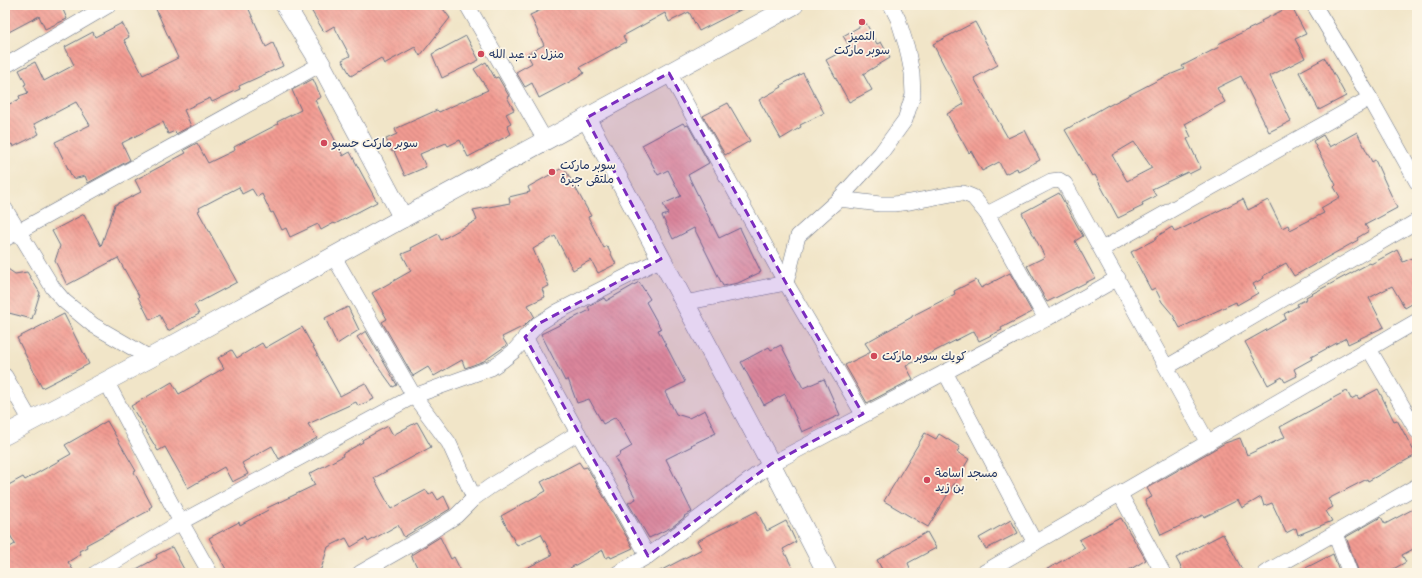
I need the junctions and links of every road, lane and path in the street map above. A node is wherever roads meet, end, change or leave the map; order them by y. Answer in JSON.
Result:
{"nodes":[{"id":1,"x":109,"y":5,"type":"edge"},
{"id":2,"x":285,"y":5,"type":"edge"},
{"id":3,"x":467,"y":5,"type":"edge"},
{"id":4,"x":794,"y":5,"type":"edge"},
{"id":5,"x":891,"y":5,"type":"edge"},
{"id":6,"x":1314,"y":5,"type":"edge"},
{"id":7,"x":321,"y":64,"type":"junction"},
{"id":8,"x":5,"y":66,"type":"edge"},
{"id":9,"x":669,"y":73,"type":"junction"},
{"id":10,"x":1370,"y":98,"type":"junction"},
{"id":11,"x":586,"y":118,"type":"junction"},
{"id":12,"x":545,"y":140,"type":"junction"},
{"id":13,"x":1417,"y":182,"type":"edge"},
{"id":14,"x":839,"y":199,"type":"junction"},
{"id":15,"x":5,"y":209,"type":"edge"},
{"id":16,"x":987,"y":214,"type":"junction"},
{"id":17,"x":403,"y":218,"type":"junction"},
{"id":18,"x":1417,"y":221,"type":"edge"},
{"id":19,"x":12,"y":235,"type":"edge"},
{"id":20,"x":1102,"y":249,"type":"junction"},
{"id":21,"x":334,"y":257,"type":"junction"},
{"id":22,"x":661,"y":259,"type":"junction"},
{"id":23,"x":1118,"y":278,"type":"junction"},
{"id":24,"x":786,"y":283,"type":"junction"},
{"id":25,"x":684,"y":303,"type":"junction"},
{"id":26,"x":1046,"y":319,"type":"junction"},
{"id":27,"x":1417,"y":321,"type":"edge"},
{"id":28,"x":525,"y":337,"type":"junction"},
{"id":29,"x":1369,"y":349,"type":"junction"},
{"id":30,"x":150,"y":358,"type":"junction"},
{"id":31,"x":1167,"y":367,"type":"junction"},
{"id":32,"x":945,"y":372,"type":"junction"},
{"id":33,"x":5,"y":376,"type":"edge"},
{"id":34,"x":106,"y":381,"type":"junction"},
{"id":35,"x":414,"y":396,"type":"junction"},
{"id":36,"x":863,"y":414,"type":"junction"},
{"id":37,"x":31,"y":421,"type":"junction"},
{"id":38,"x":1417,"y":431,"type":"edge"},
{"id":39,"x":578,"y":433,"type":"junction"},
{"id":40,"x":5,"y":436,"type":"edge"},
{"id":41,"x":1208,"y":443,"type":"junction"},
{"id":42,"x":771,"y":464,"type":"junction"},
{"id":43,"x":1417,"y":486,"type":"edge"},
{"id":44,"x":1120,"y":494,"type":"junction"},
{"id":45,"x":474,"y":498,"type":"junction"},
{"id":46,"x":181,"y":522,"type":"junction"},
{"id":47,"x":1334,"y":534,"type":"junction"},
{"id":48,"x":1035,"y":543,"type":"junction"},
{"id":49,"x":648,"y":556,"type":"junction"},
{"id":50,"x":96,"y":573,"type":"edge"},
{"id":51,"x":210,"y":573,"type":"edge"},
{"id":52,"x":360,"y":573,"type":"edge"},
{"id":53,"x":618,"y":573,"type":"edge"},
{"id":54,"x":827,"y":573,"type":"edge"},
{"id":55,"x":983,"y":573,"type":"edge"},
{"id":56,"x":1162,"y":573,"type":"edge"},
{"id":57,"x":1265,"y":573,"type":"edge"},
{"id":58,"x":1350,"y":573,"type":"edge"}],
"edges":[{"from":1,"to":8,"type":"street"},
{"from":2,"to":7,"type":"street"},
{"from":3,"to":12,"type":"street"},
{"from":4,"to":9,"type":"street"},
{"from":5,"to":14,"type":"street"},
{"from":6,"to":10,"type":"street"},
{"from":7,"to":17,"type":"street"},
{"from":7,"to":19,"type":"street"},
{"from":9,"to":11,"type":"street"},
{"from":9,"to":24,"type":"street"},
{"from":10,"to":13,"type":"street"},
{"from":10,"to":20,"type":"street"},
{"from":11,"to":12,"type":"street"},
{"from":11,"to":22,"type":"street"},
{"from":12,"to":17,"type":"street"},
{"from":14,"to":16,"type":"street"},
{"from":14,"to":24,"type":"street"},
{"from":15,"to":19,"type":"street"},
{"from":16,"to":20,"type":"street"},
{"from":16,"to":26,"type":"street"},
{"from":17,"to":21,"type":"street"},
{"from":18,"to":31,"type":"street"},
{"from":19,"to":30,"type":"street"},
{"from":20,"to":23,"type":"street"},
{"from":21,"to":30,"type":"street"},
{"from":21,"to":35,"type":"street"},
{"from":22,"to":25,"type":"street"},
{"from":22,"to":28,"type":"street"},
{"from":23,"to":26,"type":"street"},
{"from":23,"to":31,"type":"street"},
{"from":24,"to":25,"type":"street"},
{"from":24,"to":36,"type":"street"},
{"from":25,"to":42,"type":"street"},
{"from":26,"to":32,"type":"street"},
{"from":27,"to":29,"type":"street"},
{"from":28,"to":35,"type":"street"},
{"from":28,"to":39,"type":"street"},
{"from":29,"to":38,"type":"street"},
{"from":29,"to":41,"type":"street"},
{"from":30,"to":34,"type":"street"},
{"from":31,"to":41,"type":"street"},
{"from":32,"to":36,"type":"street"},
{"from":32,"to":48,"type":"street"},
{"from":33,"to":37,"type":"street"},
{"from":34,"to":37,"type":"street"},
{"from":34,"to":46,"type":"street"},
{"from":35,"to":45,"type":"street"},
{"from":35,"to":46,"type":"street"},
{"from":36,"to":42,"type":"street"},
{"from":37,"to":40,"type":"street"},
{"from":39,"to":45,"type":"street"},
{"from":39,"to":49,"type":"street"},
{"from":41,"to":44,"type":"street"},
{"from":42,"to":49,"type":"street"},
{"from":42,"to":54,"type":"street"},
{"from":43,"to":47,"type":"street"},
{"from":44,"to":48,"type":"street"},
{"from":44,"to":56,"type":"street"},
{"from":45,"to":52,"type":"street"},
{"from":46,"to":50,"type":"street"},
{"from":46,"to":51,"type":"street"},
{"from":47,"to":57,"type":"street"},
{"from":47,"to":58,"type":"street"},
{"from":48,"to":55,"type":"street"},
{"from":49,"to":53,"type":"street"}]}
